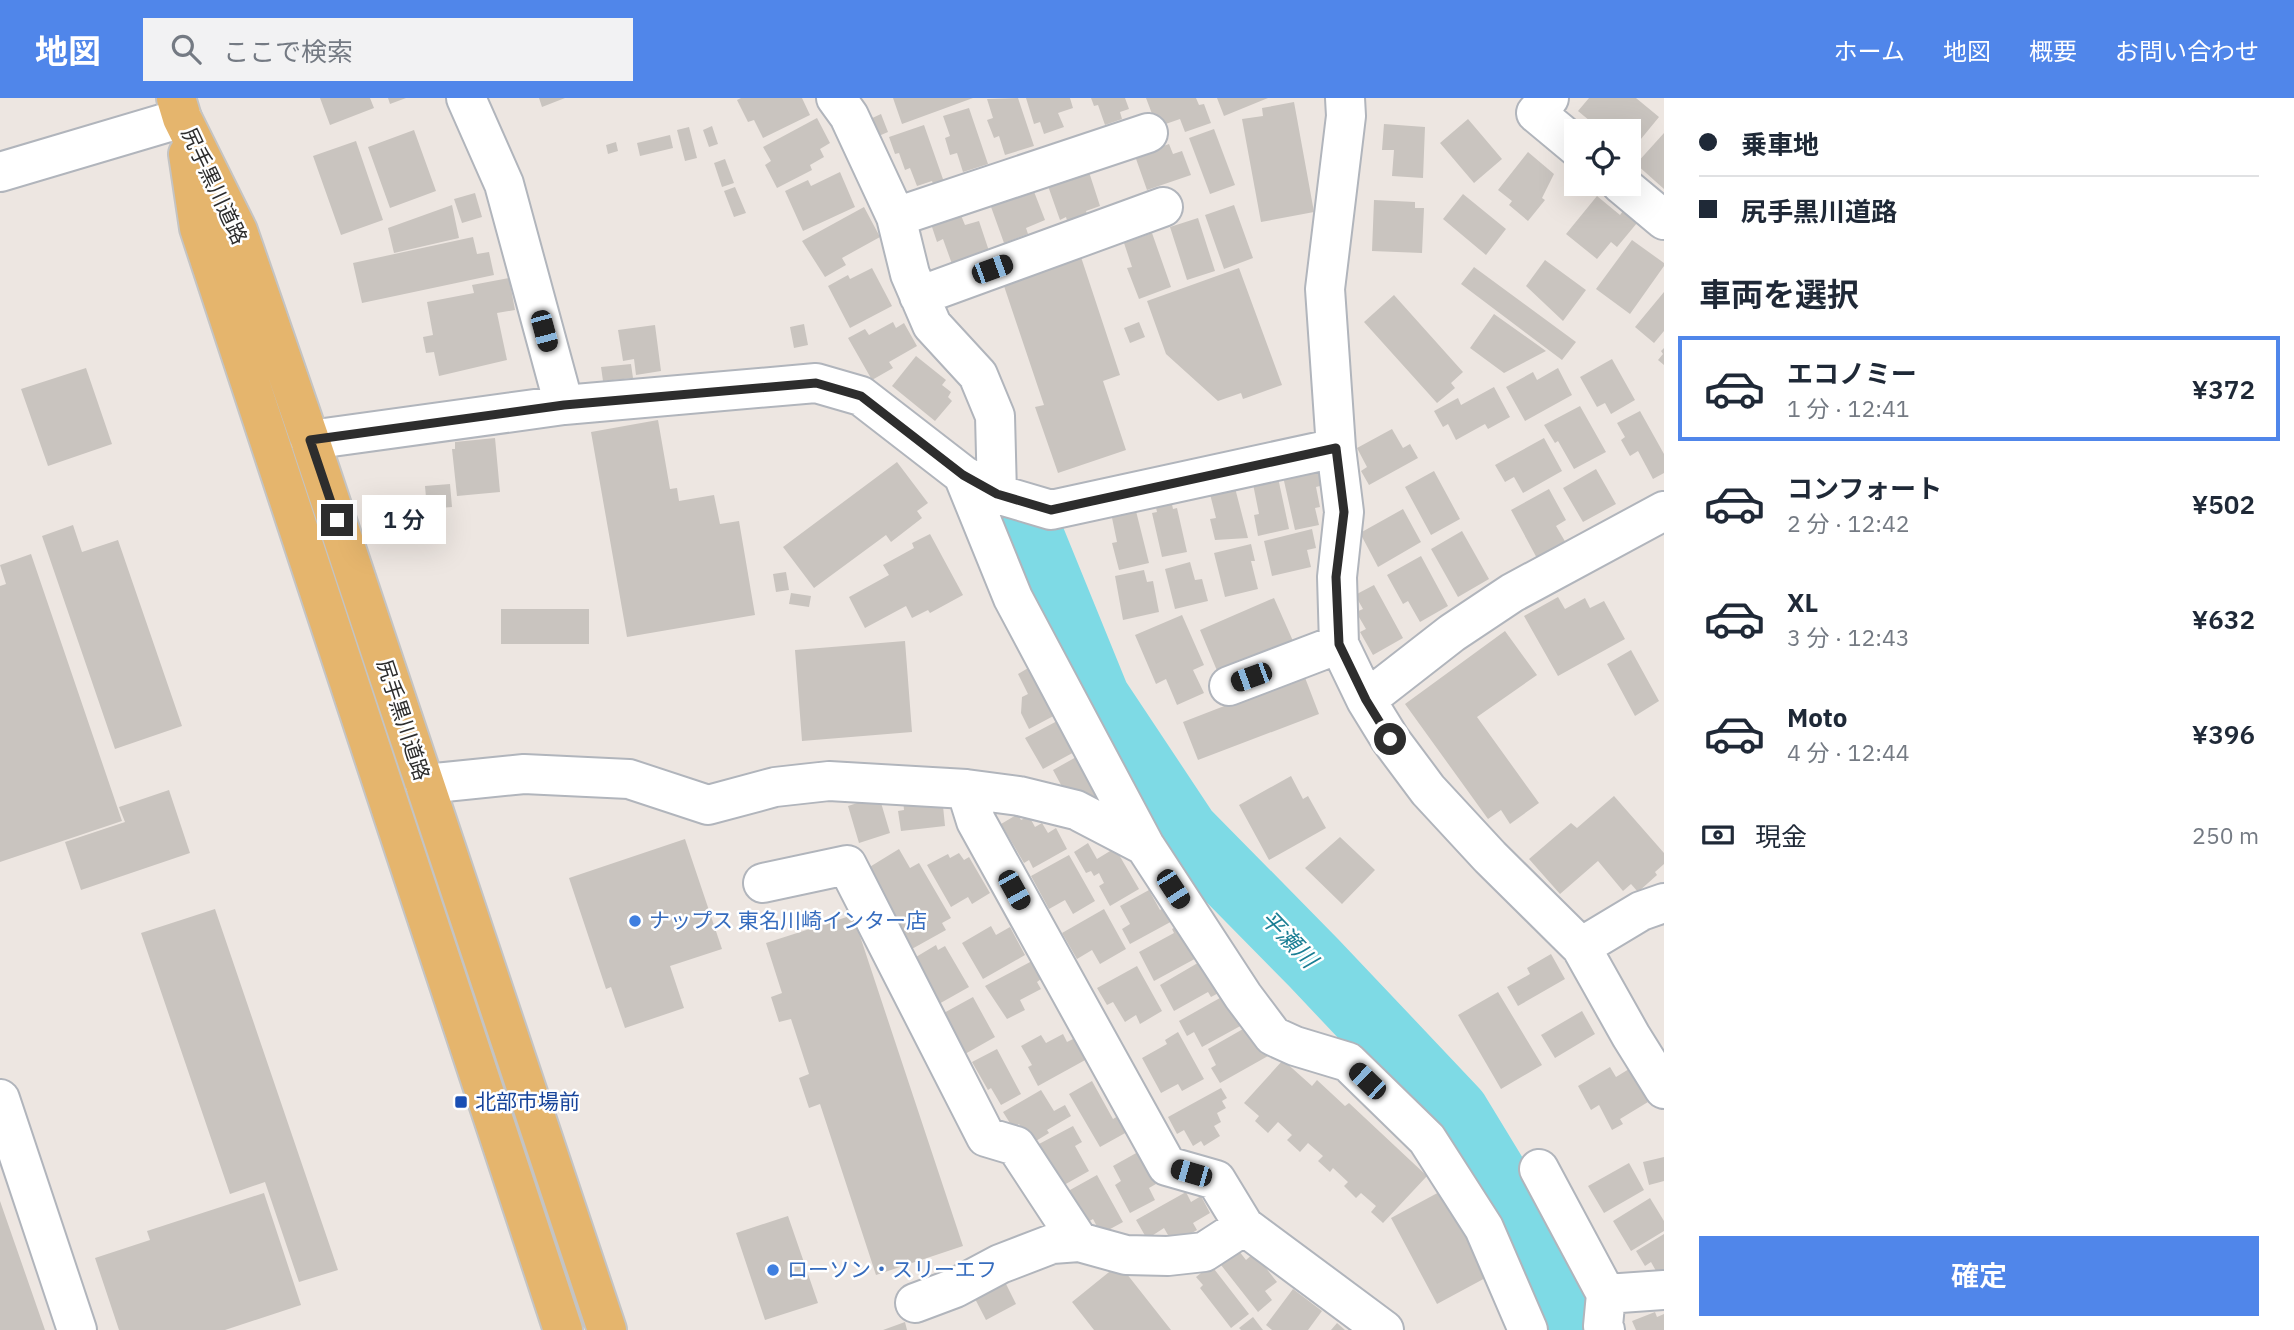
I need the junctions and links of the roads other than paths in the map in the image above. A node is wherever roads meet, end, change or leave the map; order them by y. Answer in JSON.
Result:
{"nodes":[{"id":1,"x":467,"y":98,"type":"edge"},
{"id":2,"x":836,"y":98,"type":"edge"},
{"id":3,"x":1345,"y":98,"type":"edge"},
{"id":4,"x":1549,"y":98,"type":"edge"},
{"id":5,"x":179,"y":108,"type":"edge"},
{"id":6,"x":1148,"y":133,"type":"dead end"},
{"id":7,"x":1564,"y":136,"type":"edge"},
{"id":8,"x":0,"y":172,"type":"edge"},
{"id":9,"x":1635,"y":196,"type":"edge"},
{"id":10,"x":1163,"y":207,"type":"dead end"},
{"id":11,"x":896,"y":217,"type":"junction"},
{"id":12,"x":1664,"y":220,"type":"edge"},
{"id":13,"x":919,"y":296,"type":"junction"},
{"id":14,"x":564,"y":405,"type":"junction"},
{"id":15,"x":310,"y":440,"type":"junction"},
{"id":16,"x":1336,"y":448,"type":"junction"},
{"id":17,"x":963,"y":475,"type":"junction"},
{"id":18,"x":997,"y":494,"type":"junction"},
{"id":19,"x":1664,"y":511,"type":"edge"},
{"id":20,"x":1339,"y":644,"type":"junction"},
{"id":21,"x":1228,"y":685,"type":"dead end"},
{"id":22,"x":1366,"y":700,"type":"junction"},
{"id":23,"x":425,"y":784,"type":"junction"},
{"id":24,"x":966,"y":789,"type":"junction"},
{"id":25,"x":1145,"y":846,"type":"junction"},
{"id":26,"x":763,"y":883,"type":"dead end"},
{"id":27,"x":1664,"y":903,"type":"edge"},
{"id":28,"x":1581,"y":947,"type":"junction"},
{"id":29,"x":1664,"y":1089,"type":"edge"},
{"id":30,"x":0,"y":1099,"type":"edge"},
{"id":31,"x":1539,"y":1169,"type":"dead end"},
{"id":32,"x":1244,"y":1226,"type":"junction"},
{"id":33,"x":1079,"y":1242,"type":"junction"},
{"id":34,"x":1664,"y":1290,"type":"edge"},
{"id":35,"x":915,"y":1303,"type":"dead end"},
{"id":36,"x":1602,"y":1320,"type":"edge"},
{"id":37,"x":77,"y":1330,"type":"edge"},
{"id":38,"x":563,"y":1330,"type":"edge"},
{"id":39,"x":607,"y":1330,"type":"edge"},
{"id":40,"x":1384,"y":1330,"type":"edge"},
{"id":41,"x":1528,"y":1330,"type":"edge"}],
"edges":[{"from":1,"to":14,"type":"street"},
{"from":2,"to":11,"type":"street"},
{"from":3,"to":16,"type":"street"},
{"from":4,"to":7,"type":"street"},
{"from":5,"to":8,"type":"street"},
{"from":5,"to":15,"type":"main road","name":"尻手黒川道路"},
{"from":5,"to":38,"type":"main road","name":"尻手黒川道路"},
{"from":6,"to":11,"type":"street"},
{"from":9,"to":12,"type":"street"},
{"from":10,"to":13,"type":"street"},
{"from":11,"to":13,"type":"street"},
{"from":13,"to":18,"type":"street"},
{"from":14,"to":15,"type":"street"},
{"from":14,"to":17,"type":"street"},
{"from":15,"to":23,"type":"main road","name":"尻手黒川道路"},
{"from":16,"to":18,"type":"street"},
{"from":16,"to":20,"type":"street"},
{"from":17,"to":18,"type":"street"},
{"from":17,"to":25,"type":"street"},
{"from":19,"to":22,"type":"street"},
{"from":20,"to":21,"type":"street"},
{"from":20,"to":22,"type":"street"},
{"from":22,"to":28,"type":"street"},
{"from":23,"to":24,"type":"street"},
{"from":23,"to":39,"type":"main road","name":"尻手黒川道路"},
{"from":24,"to":25,"type":"street"},
{"from":24,"to":32,"type":"street"},
{"from":25,"to":41,"type":"street"},
{"from":26,"to":33,"type":"street"},
{"from":27,"to":28,"type":"street"},
{"from":28,"to":29,"type":"street"},
{"from":30,"to":37,"type":"street"},
{"from":31,"to":36,"type":"street"},
{"from":32,"to":33,"type":"street"},
{"from":32,"to":40,"type":"street"},
{"from":33,"to":35,"type":"street"},
{"from":34,"to":36,"type":"street"}]}
